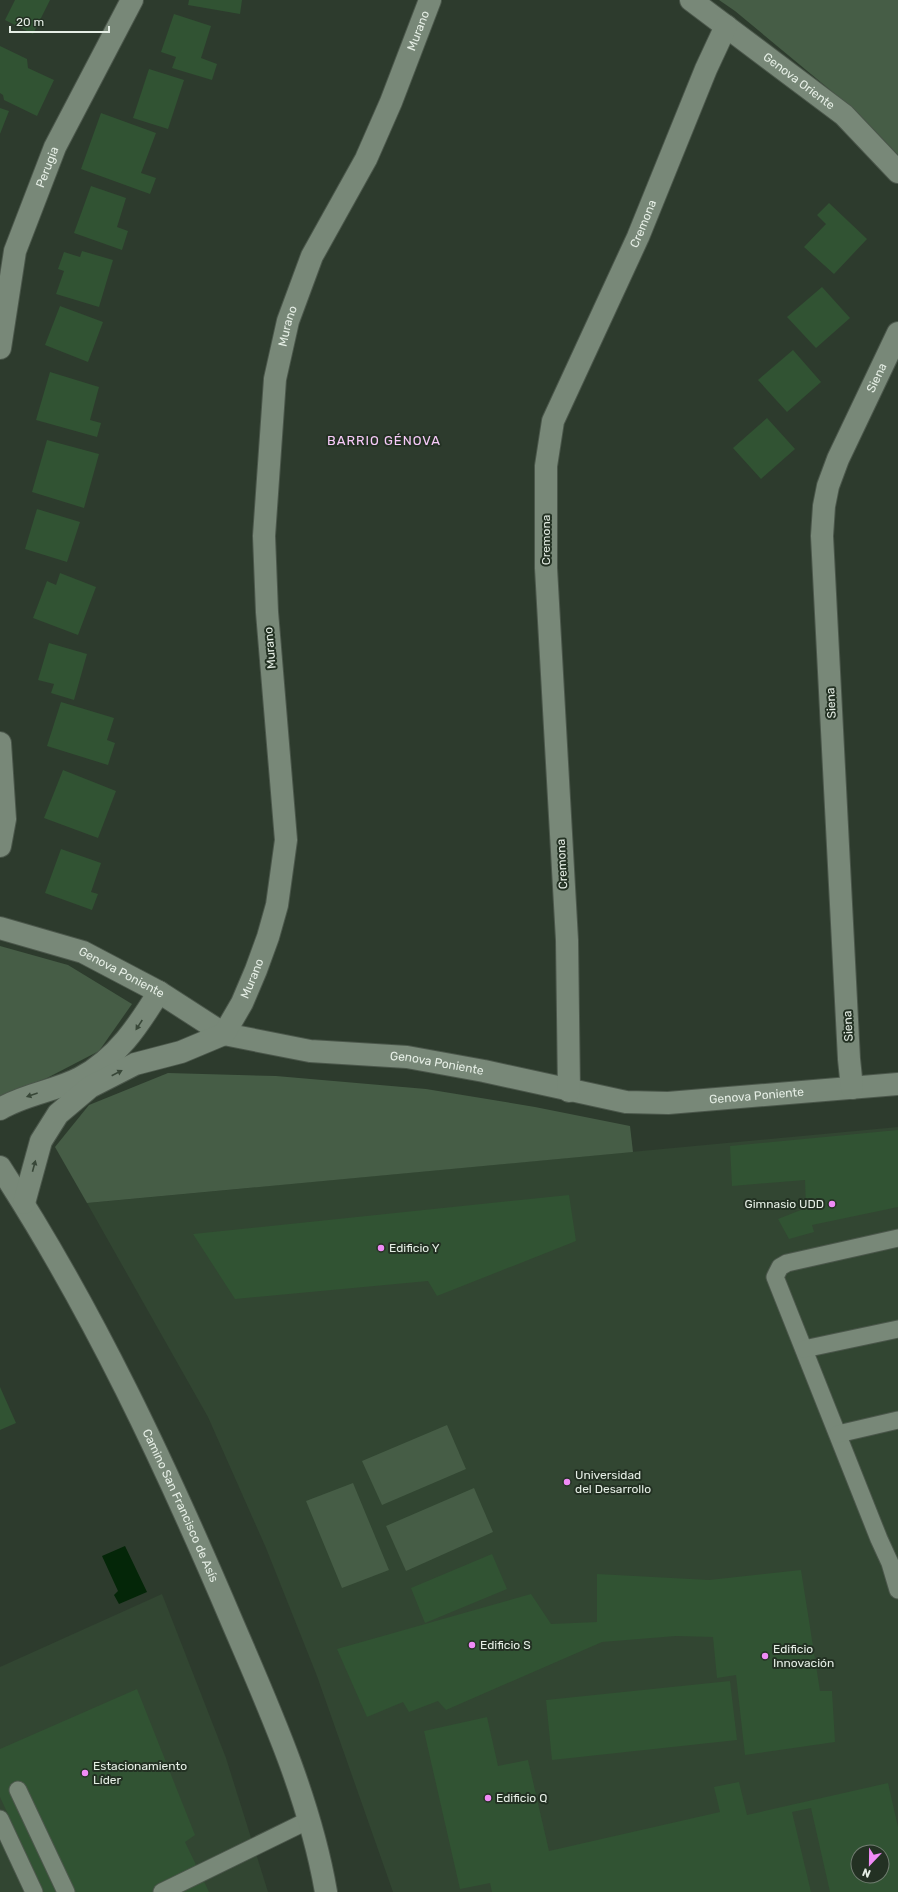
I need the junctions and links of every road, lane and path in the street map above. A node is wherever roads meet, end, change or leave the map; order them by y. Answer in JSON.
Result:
{"nodes":[{"id":1,"x":132,"y":0,"type":"edge"},
{"id":2,"x":430,"y":0,"type":"edge"},
{"id":3,"x":691,"y":0,"type":"edge"},
{"id":4,"x":726,"y":26,"type":"junction"},
{"id":5,"x":898,"y":172,"type":"edge"},
{"id":6,"x":898,"y":332,"type":"edge"},
{"id":7,"x":0,"y":348,"type":"edge"},
{"id":8,"x":0,"y":743,"type":"edge"},
{"id":9,"x":0,"y":846,"type":"edge"},
{"id":10,"x":0,"y":928,"type":"edge"},
{"id":11,"x":159,"y":992,"type":"junction"},
{"id":12,"x":224,"y":1034,"type":"junction"},
{"id":13,"x":898,"y":1084,"type":"edge"},
{"id":14,"x":852,"y":1088,"type":"junction"},
{"id":15,"x":569,"y":1091,"type":"junction"},
{"id":16,"x":0,"y":1109,"type":"edge"},
{"id":17,"x":0,"y":1167,"type":"edge"},
{"id":18,"x":24,"y":1203,"type":"junction"},
{"id":19,"x":898,"y":1238,"type":"edge"},
{"id":20,"x":898,"y":1329,"type":"edge"},
{"id":21,"x":804,"y":1349,"type":"junction"},
{"id":22,"x":898,"y":1420,"type":"edge"},
{"id":23,"x":838,"y":1434,"type":"junction"},
{"id":24,"x":898,"y":1590,"type":"edge"},
{"id":25,"x":18,"y":1790,"type":"dead end"},
{"id":26,"x":0,"y":1819,"type":"edge"},
{"id":27,"x":309,"y":1820,"type":"junction"},
{"id":28,"x":321,"y":1863,"type":"junction"},
{"id":29,"x":34,"y":1892,"type":"edge"},
{"id":30,"x":66,"y":1892,"type":"edge"},
{"id":31,"x":162,"y":1892,"type":"edge"},
{"id":32,"x":326,"y":1892,"type":"edge"},
{"id":33,"x":336,"y":1892,"type":"edge"}],
"edges":[{"from":1,"to":7,"type":"street","name":"Perugia"},
{"from":2,"to":12,"type":"street","name":"Murano"},
{"from":3,"to":4,"type":"street","name":"Genova Oriente"},
{"from":4,"to":5,"type":"street","name":"Genova Oriente"},
{"from":4,"to":15,"type":"street","name":"Cremona"},
{"from":6,"to":14,"type":"street","name":"Siena"},
{"from":8,"to":9,"type":"street"},
{"from":10,"to":11,"type":"street","name":"Genova Poniente"},
{"from":11,"to":12,"type":"street","name":"Genova Poniente"},
{"from":11,"to":16,"type":"street","one_way":true},
{"from":12,"to":15,"type":"street","name":"Genova Poniente"},
{"from":18,"to":12,"type":"street","one_way":true},
{"from":13,"to":14,"type":"street","name":"Genova Poniente"},
{"from":14,"to":15,"type":"street","name":"Genova Poniente"},
{"from":17,"to":18,"type":"street","name":"Camino San Francisco de Asís"},
{"from":18,"to":27,"type":"street","name":"Camino San Francisco de Asís"},
{"from":19,"to":21,"type":"lane"},
{"from":20,"to":21,"type":"lane"},
{"from":21,"to":23,"type":"lane"},
{"from":22,"to":23,"type":"lane"},
{"from":23,"to":24,"type":"lane"},
{"from":25,"to":30,"type":"lane"},
{"from":26,"to":29,"type":"lane"},
{"from":27,"to":28,"type":"street","name":"Camino San Francisco de Asís"},
{"from":27,"to":31,"type":"lane"},
{"from":28,"to":32,"type":"street","name":"Camino San Francisco de Asís"},
{"from":28,"to":33,"type":"street","name":"Camino San Francisco de Asís"}]}
